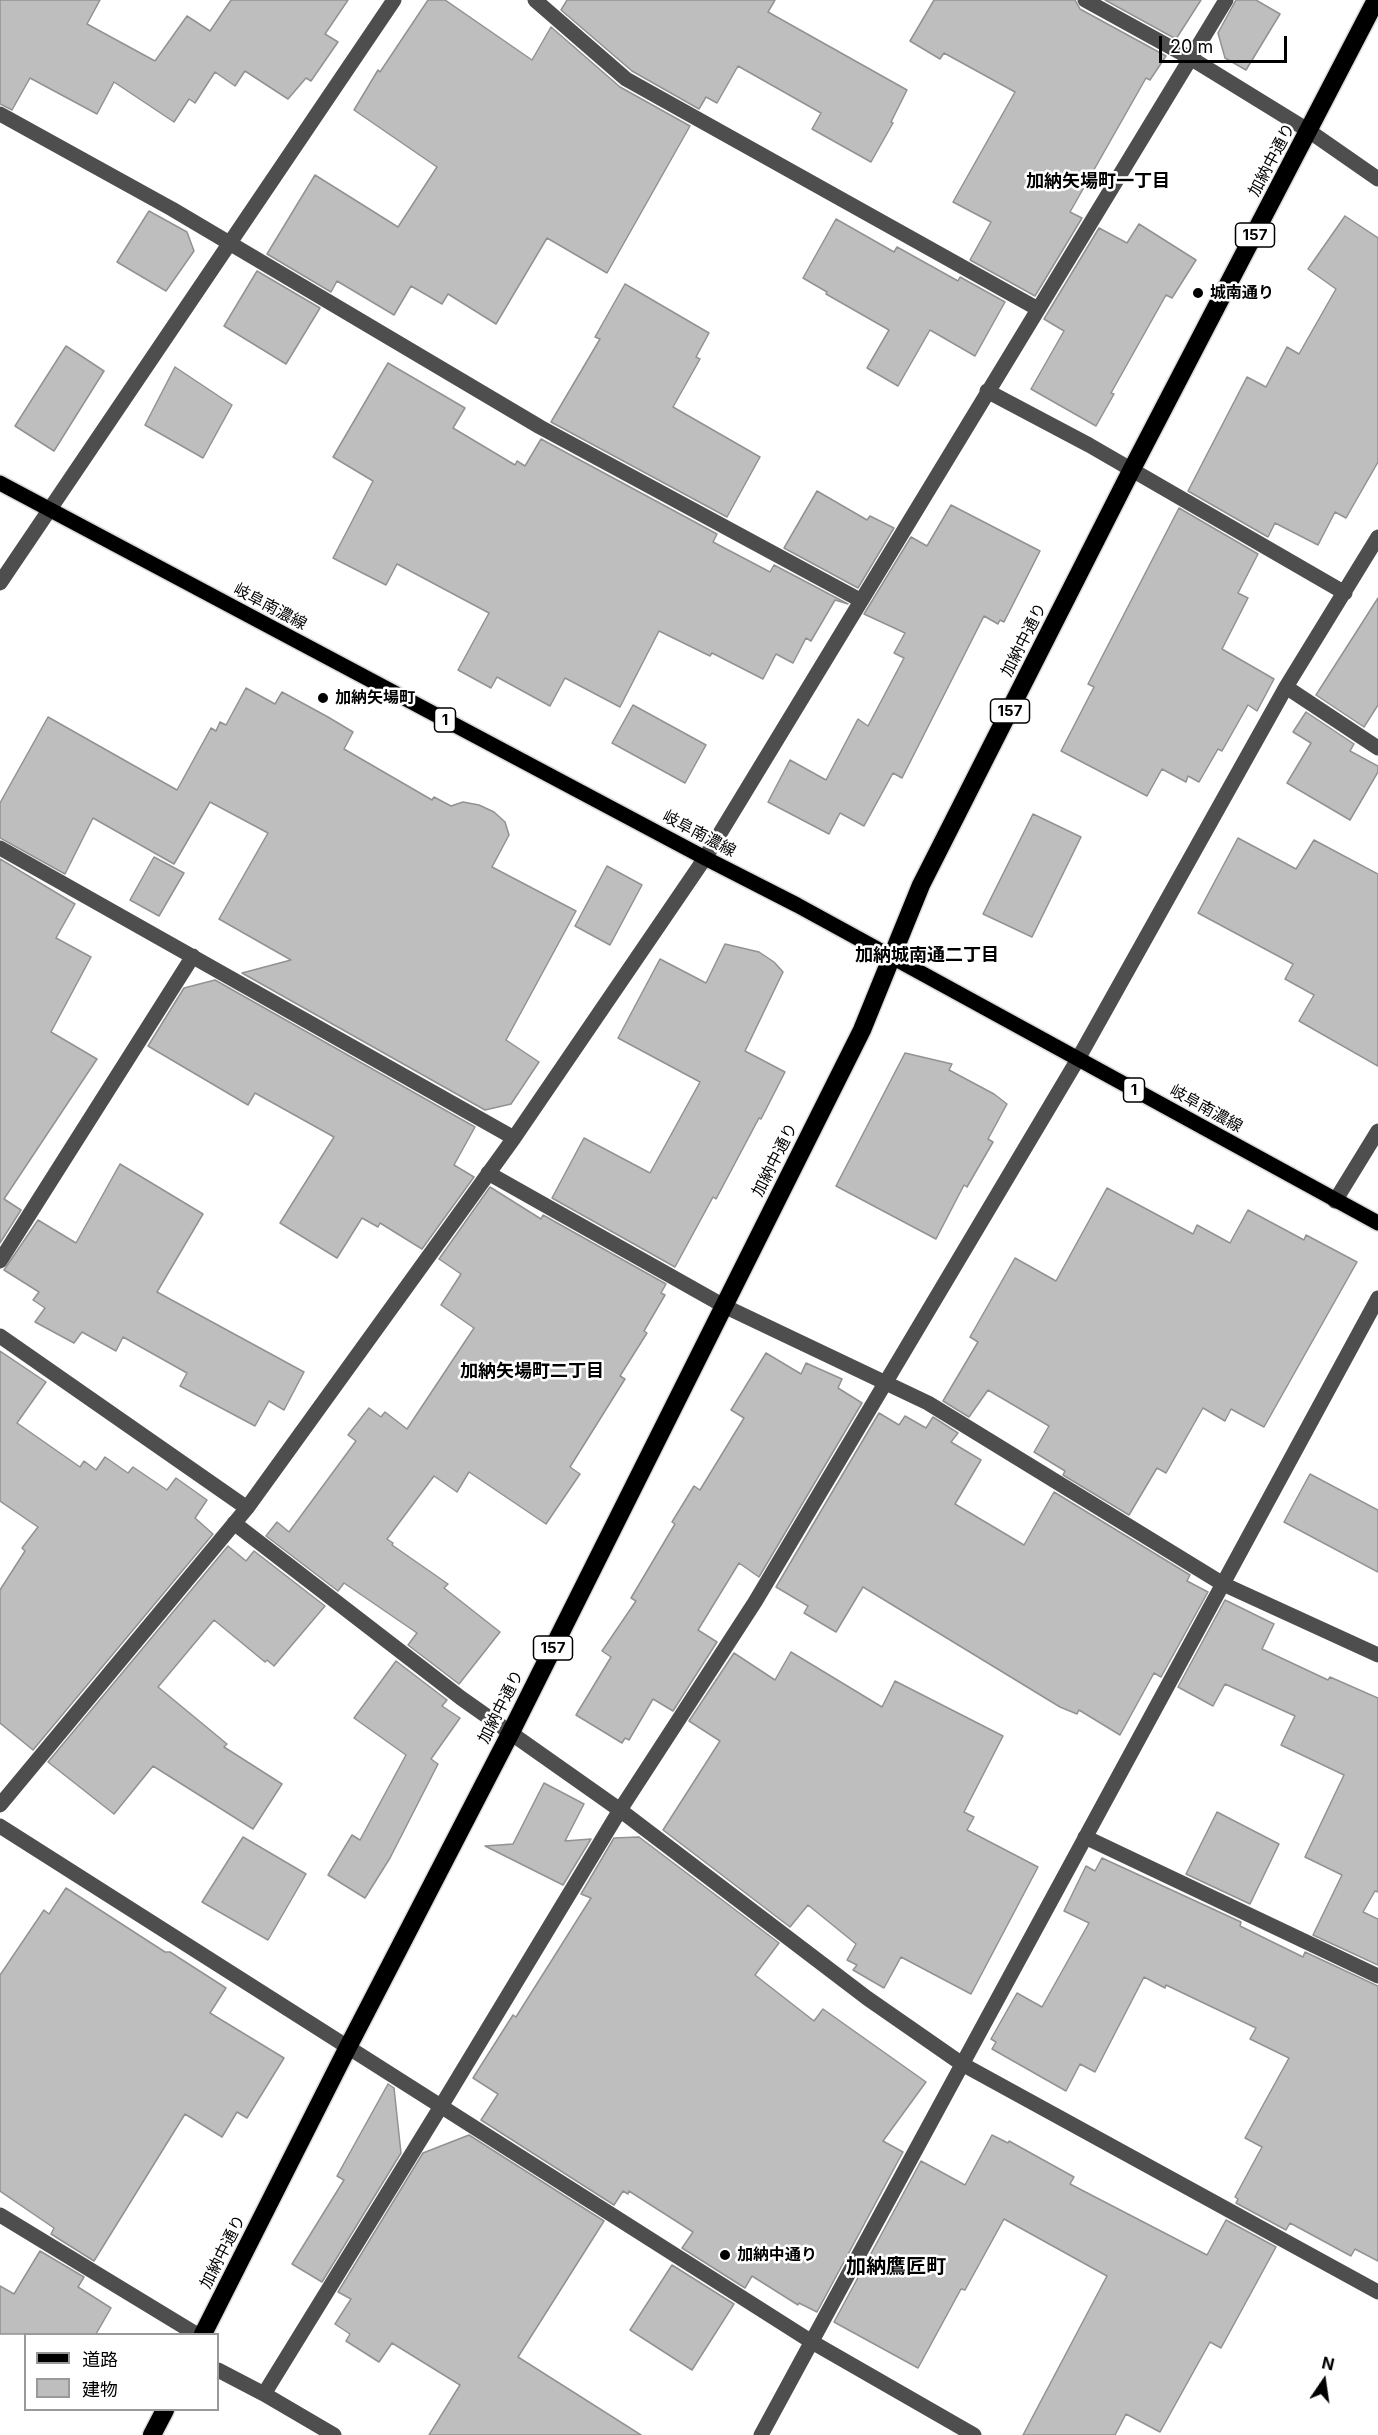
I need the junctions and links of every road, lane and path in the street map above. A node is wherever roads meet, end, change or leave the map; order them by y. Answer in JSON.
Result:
{"nodes":[{"id":1,"x":394,"y":0,"type":"edge"},
{"id":2,"x":535,"y":0,"type":"edge"},
{"id":3,"x":1085,"y":0,"type":"edge"},
{"id":4,"x":1226,"y":0,"type":"edge"},
{"id":5,"x":1376,"y":0,"type":"edge"},
{"id":6,"x":1192,"y":60,"type":"junction"},
{"id":7,"x":0,"y":114,"type":"edge"},
{"id":8,"x":1309,"y":131,"type":"junction"},
{"id":9,"x":1378,"y":179,"type":"edge"},
{"id":10,"x":230,"y":244,"type":"junction"},
{"id":11,"x":1038,"y":309,"type":"junction"},
{"id":12,"x":987,"y":391,"type":"junction"},
{"id":13,"x":1132,"y":469,"type":"junction"},
{"id":14,"x":0,"y":483,"type":"edge"},
{"id":15,"x":49,"y":510,"type":"junction"},
{"id":16,"x":1378,"y":537,"type":"edge"},
{"id":17,"x":0,"y":583,"type":"edge"},
{"id":18,"x":1345,"y":593,"type":"junction"},
{"id":19,"x":860,"y":600,"type":"junction"},
{"id":20,"x":1286,"y":687,"type":"junction"},
{"id":21,"x":1378,"y":748,"type":"edge"},
{"id":22,"x":0,"y":848,"type":"edge"},
{"id":23,"x":705,"y":858,"type":"junction"},
{"id":24,"x":891,"y":955,"type":"junction"},
{"id":25,"x":193,"y":956,"type":"junction"},
{"id":26,"x":1078,"y":1059,"type":"junction"},
{"id":27,"x":1378,"y":1131,"type":"edge"},
{"id":28,"x":514,"y":1138,"type":"junction"},
{"id":29,"x":488,"y":1173,"type":"junction"},
{"id":30,"x":1335,"y":1201,"type":"junction"},
{"id":31,"x":1378,"y":1223,"type":"edge"},
{"id":32,"x":0,"y":1261,"type":"edge"},
{"id":33,"x":1378,"y":1298,"type":"edge"},
{"id":34,"x":724,"y":1306,"type":"junction"},
{"id":35,"x":0,"y":1336,"type":"edge"},
{"id":36,"x":884,"y":1382,"type":"junction"},
{"id":37,"x":247,"y":1508,"type":"junction"},
{"id":38,"x":234,"y":1523,"type":"junction"},
{"id":39,"x":1223,"y":1584,"type":"junction"},
{"id":40,"x":1378,"y":1655,"type":"edge"},
{"id":41,"x":511,"y":1732,"type":"junction"},
{"id":42,"x":0,"y":1805,"type":"edge"},
{"id":43,"x":620,"y":1810,"type":"junction"},
{"id":44,"x":0,"y":1826,"type":"edge"},
{"id":45,"x":1085,"y":1837,"type":"junction"},
{"id":46,"x":1378,"y":1976,"type":"edge"},
{"id":47,"x":348,"y":2047,"type":"junction"},
{"id":48,"x":962,"y":2064,"type":"junction"},
{"id":49,"x":440,"y":2108,"type":"junction"},
{"id":50,"x":0,"y":2215,"type":"edge"},
{"id":51,"x":1378,"y":2292,"type":"edge"},
{"id":52,"x":194,"y":2333,"type":"edge"},
{"id":53,"x":204,"y":2333,"type":"edge"},
{"id":54,"x":812,"y":2342,"type":"junction"},
{"id":55,"x":219,"y":2371,"type":"edge"},
{"id":56,"x":264,"y":2394,"type":"junction"},
{"id":57,"x":164,"y":2411,"type":"edge"},
{"id":58,"x":152,"y":2435,"type":"edge"},
{"id":59,"x":334,"y":2435,"type":"edge"},
{"id":60,"x":761,"y":2435,"type":"edge"},
{"id":61,"x":974,"y":2435,"type":"edge"}],
"edges":[{"from":1,"to":10,"type":"street"},
{"from":2,"to":11,"type":"street"},
{"from":3,"to":6,"type":"street"},
{"from":4,"to":6,"type":"street"},
{"from":5,"to":8,"type":"highway","name":"加納中通り","number":"157"},
{"from":6,"to":8,"type":"street"},
{"from":6,"to":11,"type":"street"},
{"from":7,"to":10,"type":"street"},
{"from":8,"to":9,"type":"street"},
{"from":8,"to":13,"type":"highway","name":"加納中通り","number":"157"},
{"from":10,"to":15,"type":"street"},
{"from":10,"to":19,"type":"street"},
{"from":11,"to":12,"type":"street"},
{"from":12,"to":13,"type":"street"},
{"from":12,"to":19,"type":"street"},
{"from":13,"to":18,"type":"street"},
{"from":13,"to":24,"type":"highway","name":"加納中通り","number":"157"},
{"from":14,"to":15,"type":"main road","name":"岐阜南濃線","number":"1"},
{"from":15,"to":17,"type":"street"},
{"from":15,"to":23,"type":"main road","name":"岐阜南濃線","number":"1"},
{"from":16,"to":18,"type":"street"},
{"from":18,"to":20,"type":"street"},
{"from":19,"to":23,"type":"street"},
{"from":20,"to":21,"type":"street"},
{"from":20,"to":26,"type":"street"},
{"from":22,"to":25,"type":"street"},
{"from":23,"to":24,"type":"main road","name":"岐阜南濃線","number":"1"},
{"from":23,"to":28,"type":"street"},
{"from":24,"to":26,"type":"main road","name":"岐阜南濃線","number":"1"},
{"from":24,"to":34,"type":"highway","name":"加納中通り","number":"157"},
{"from":25,"to":28,"type":"street"},
{"from":25,"to":32,"type":"street"},
{"from":26,"to":30,"type":"main road","name":"岐阜南濃線","number":"1"},
{"from":26,"to":36,"type":"street"},
{"from":27,"to":30,"type":"street"},
{"from":28,"to":29,"type":"street"},
{"from":29,"to":34,"type":"street"},
{"from":29,"to":37,"type":"street"},
{"from":30,"to":31,"type":"main road","name":"岐阜南濃線","number":"1"},
{"from":33,"to":39,"type":"street"},
{"from":34,"to":36,"type":"street"},
{"from":34,"to":41,"type":"highway","name":"加納中通り","number":"157"},
{"from":35,"to":37,"type":"street"},
{"from":36,"to":39,"type":"street"},
{"from":36,"to":43,"type":"street"},
{"from":37,"to":38,"type":"street"},
{"from":38,"to":41,"type":"street"},
{"from":38,"to":42,"type":"street"},
{"from":39,"to":40,"type":"street"},
{"from":39,"to":45,"type":"street"},
{"from":41,"to":43,"type":"street"},
{"from":41,"to":47,"type":"highway","name":"加納中通り","number":"157"},
{"from":43,"to":48,"type":"street"},
{"from":43,"to":49,"type":"street"},
{"from":44,"to":47,"type":"street"},
{"from":45,"to":46,"type":"street"},
{"from":45,"to":48,"type":"street"},
{"from":47,"to":49,"type":"street"},
{"from":47,"to":53,"type":"highway","name":"加納中通り","number":"157"},
{"from":48,"to":51,"type":"street"},
{"from":48,"to":54,"type":"street"},
{"from":49,"to":54,"type":"street"},
{"from":49,"to":56,"type":"street"},
{"from":50,"to":52,"type":"street"},
{"from":54,"to":60,"type":"street"},
{"from":54,"to":61,"type":"street"},
{"from":55,"to":56,"type":"street"},
{"from":56,"to":59,"type":"street"},
{"from":57,"to":58,"type":"highway"}]}
